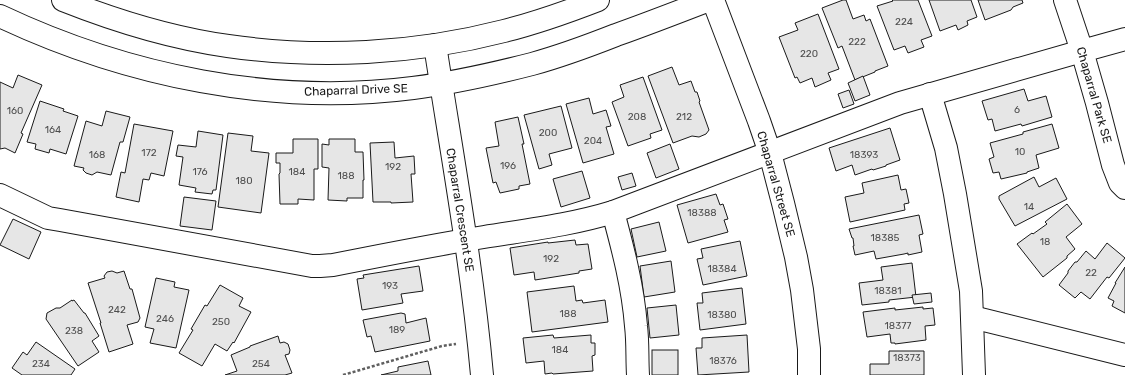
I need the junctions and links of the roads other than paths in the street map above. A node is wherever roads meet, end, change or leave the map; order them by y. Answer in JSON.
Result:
{"nodes":[{"id":1,"x":63,"y":0,"type":"edge"},
{"id":2,"x":598,"y":0,"type":"edge"},
{"id":3,"x":709,"y":0,"type":"edge"},
{"id":4,"x":713,"y":0,"type":"edge"},
{"id":5,"x":1065,"y":0,"type":"edge"},
{"id":6,"x":0,"y":16,"type":"edge"},
{"id":7,"x":1125,"y":40,"type":"edge"},
{"id":8,"x":434,"y":45,"type":"junction"},
{"id":9,"x":1082,"y":51,"type":"junction"},
{"id":10,"x":441,"y":84,"type":"junction"},
{"id":11,"x":930,"y":94,"type":"junction"},
{"id":12,"x":770,"y":154,"type":"junction"},
{"id":13,"x":1125,"y":188,"type":"edge"},
{"id":14,"x":0,"y":195,"type":"edge"},
{"id":15,"x":613,"y":212,"type":"junction"},
{"id":16,"x":465,"y":240,"type":"junction"},
{"id":17,"x":972,"y":316,"type":"junction"},
{"id":18,"x":1125,"y":355,"type":"edge"},
{"id":19,"x":482,"y":375,"type":"edge"},
{"id":20,"x":638,"y":375,"type":"edge"},
{"id":21,"x":809,"y":375,"type":"edge"},
{"id":22,"x":974,"y":375,"type":"edge"}],
"edges":[{"from":1,"to":8,"type":"street"},
{"from":2,"to":8,"type":"street"},
{"from":3,"to":10,"type":"street","name":"Chaparral Drive SE"},
{"from":4,"to":12,"type":"street","name":"Chaparral Street SE"},
{"from":5,"to":9,"type":"street","name":"Chaparral Park SE"},
{"from":6,"to":10,"type":"street","name":"Chaparral Drive SE"},
{"from":7,"to":9,"type":"street"},
{"from":8,"to":10,"type":"street","name":"Chaparral Crescent SE"},
{"from":9,"to":11,"type":"street"},
{"from":9,"to":13,"type":"street","name":"Chaparral Park SE"},
{"from":10,"to":16,"type":"street","name":"Chaparral Crescent SE"},
{"from":11,"to":12,"type":"street"},
{"from":11,"to":17,"type":"street"},
{"from":12,"to":15,"type":"street"},
{"from":12,"to":21,"type":"street","name":"Chaparral Street SE"},
{"from":14,"to":16,"type":"street"},
{"from":15,"to":16,"type":"street"},
{"from":15,"to":20,"type":"street"},
{"from":16,"to":19,"type":"street","name":"Chaparral Crescent SE"},
{"from":17,"to":18,"type":"street"},
{"from":17,"to":22,"type":"street"}]}
